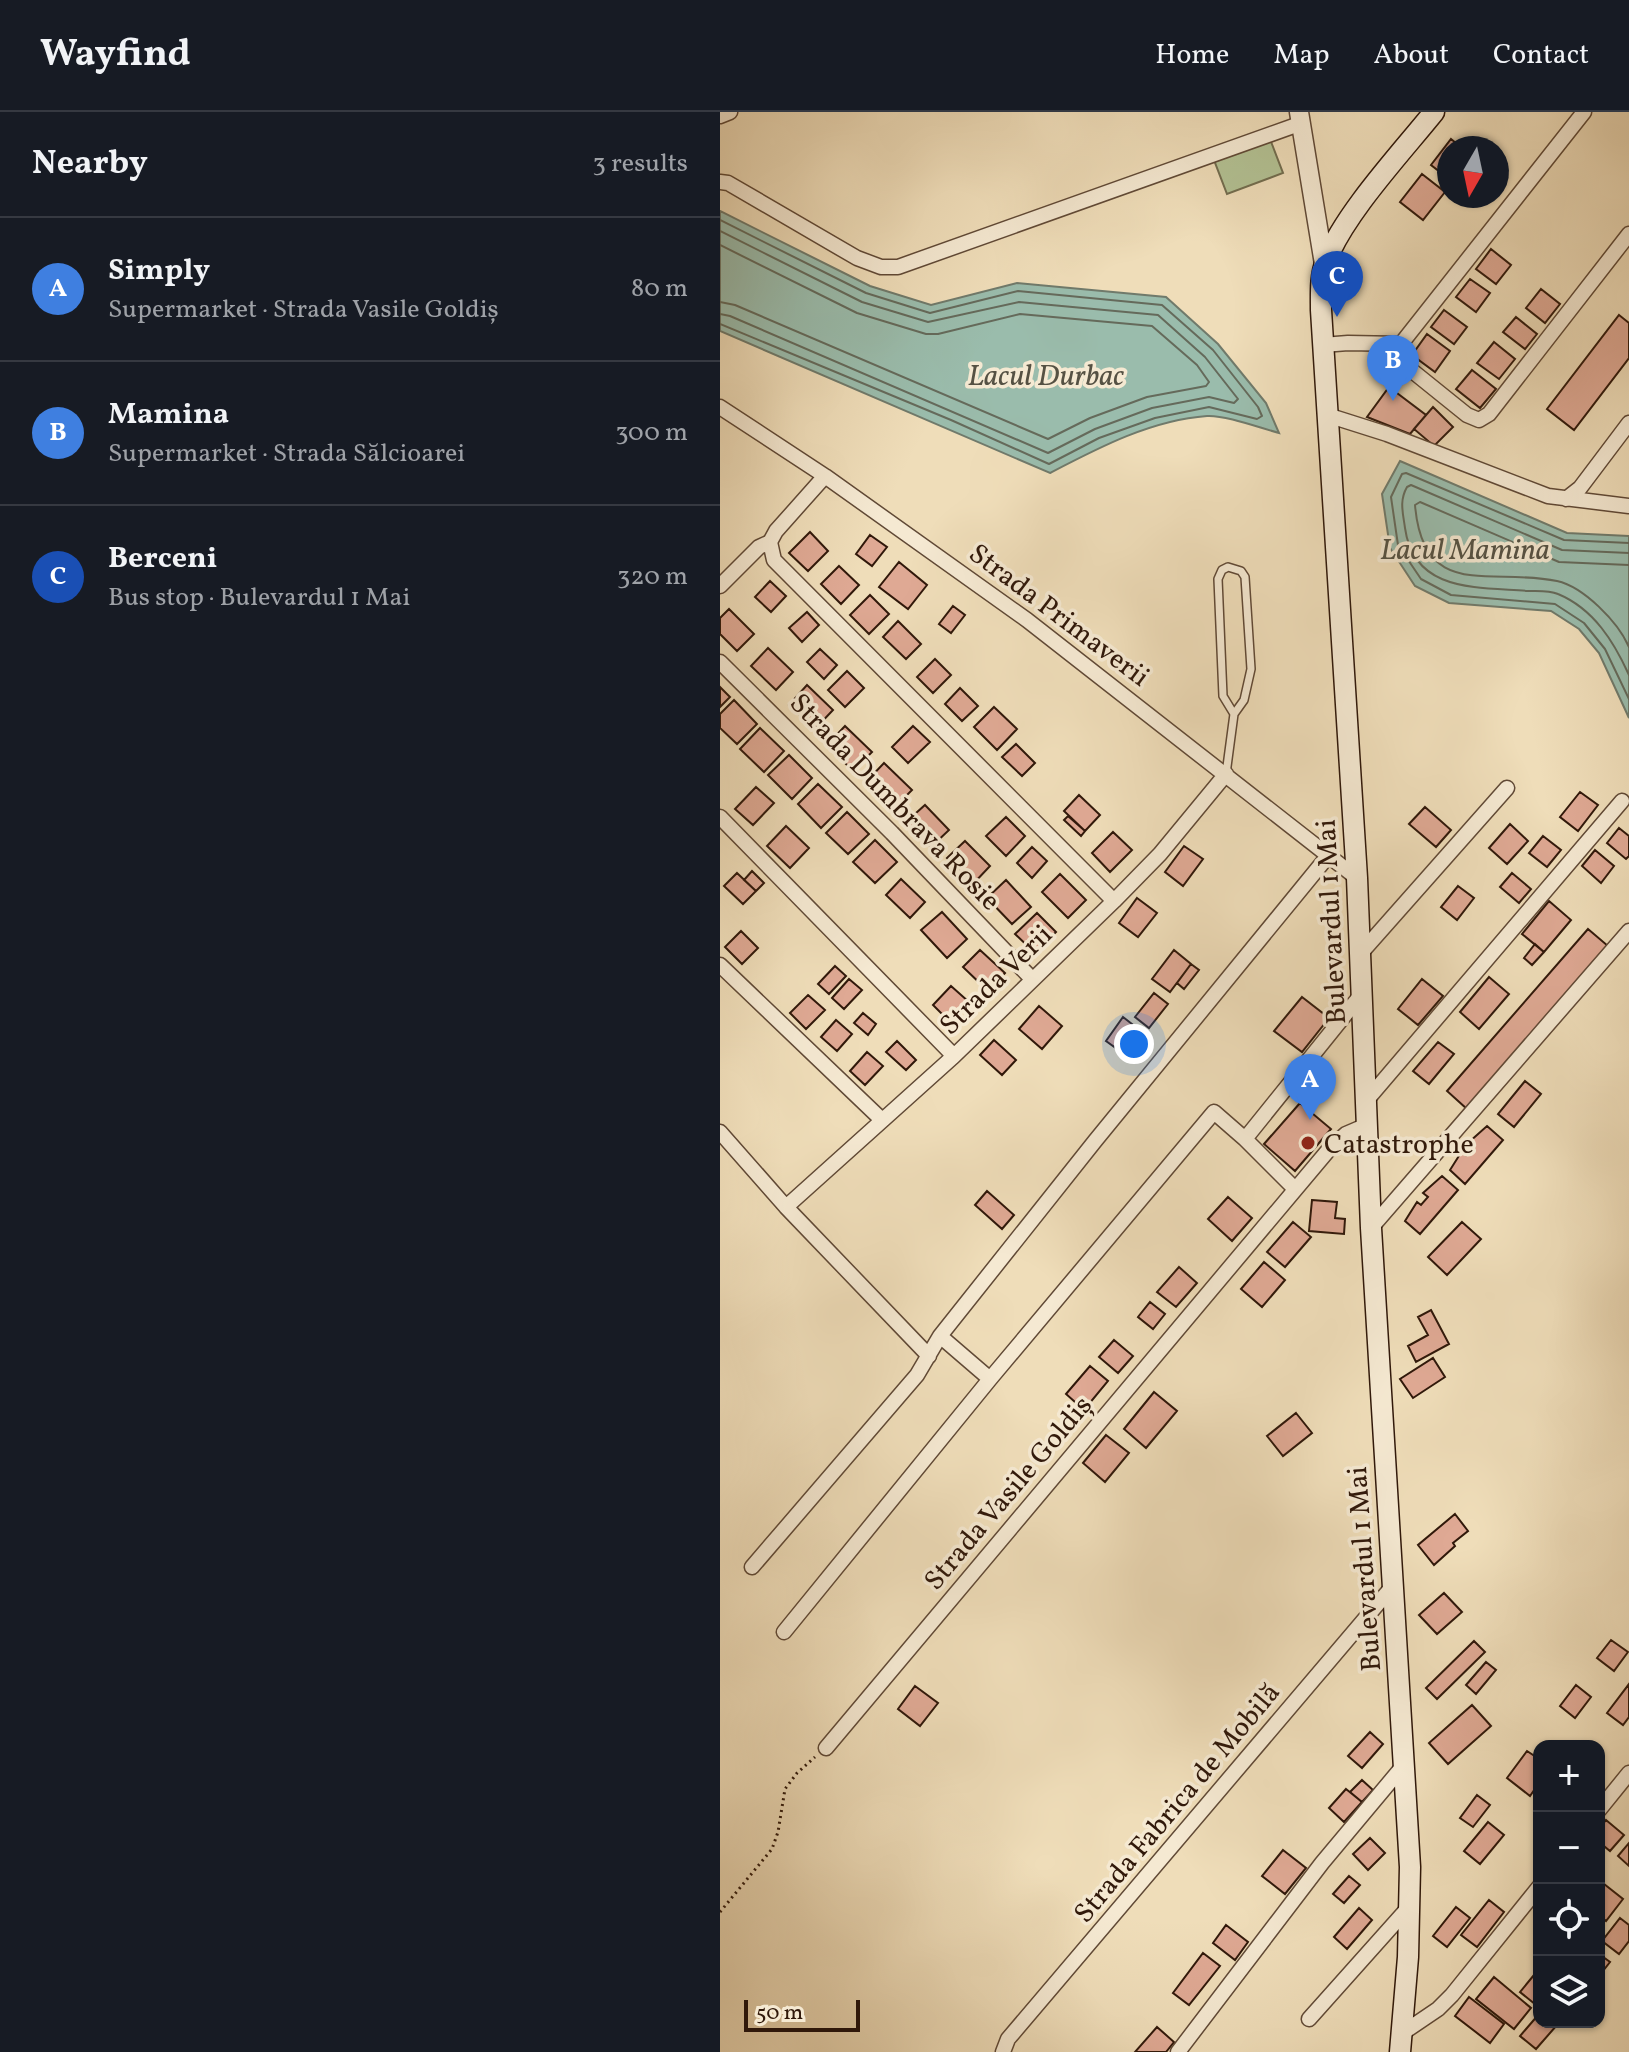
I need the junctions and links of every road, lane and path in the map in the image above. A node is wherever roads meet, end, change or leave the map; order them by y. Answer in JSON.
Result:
{"nodes":[{"id":1,"x":730,"y":112,"type":"edge"},
{"id":2,"x":1434,"y":112,"type":"edge"},
{"id":3,"x":1584,"y":112,"type":"edge"},
{"id":4,"x":720,"y":116,"type":"edge"},
{"id":5,"x":1300,"y":117,"type":"edge"},
{"id":6,"x":720,"y":182,"type":"edge"},
{"id":7,"x":1629,"y":234,"type":"edge"},
{"id":8,"x":1324,"y":264,"type":"junction"},
{"id":9,"x":1401,"y":344,"type":"junction"},
{"id":10,"x":1323,"y":345,"type":"junction"},
{"id":11,"x":720,"y":407,"type":"edge"},
{"id":12,"x":1327,"y":415,"type":"junction"},
{"id":13,"x":1629,"y":423,"type":"edge"},
{"id":14,"x":825,"y":476,"type":"junction"},
{"id":15,"x":1566,"y":499,"type":"junction"},
{"id":16,"x":1629,"y":506,"type":"edge"},
{"id":17,"x":770,"y":542,"type":"junction"},
{"id":18,"x":720,"y":586,"type":"edge"},
{"id":19,"x":720,"y":662,"type":"edge"},
{"id":20,"x":1234,"y":714,"type":"junction"},
{"id":21,"x":1226,"y":774,"type":"junction"},
{"id":22,"x":1507,"y":788,"type":"dead end"},
{"id":23,"x":1622,"y":801,"type":"dead end"},
{"id":24,"x":720,"y":817,"type":"edge"},
{"id":25,"x":1328,"y":856,"type":"junction"},
{"id":26,"x":1357,"y":878,"type":"junction"},
{"id":27,"x":1114,"y":901,"type":"junction"},
{"id":28,"x":1629,"y":931,"type":"edge"},
{"id":29,"x":1360,"y":954,"type":"junction"},
{"id":30,"x":720,"y":965,"type":"edge"},
{"id":31,"x":1032,"y":979,"type":"junction"},
{"id":32,"x":1361,"y":995,"type":"junction"},
{"id":33,"x":954,"y":1056,"type":"junction"},
{"id":34,"x":1366,"y":1101,"type":"junction"},
{"id":35,"x":882,"y":1120,"type":"junction"},
{"id":36,"x":1367,"y":1125,"type":"junction"},
{"id":37,"x":720,"y":1132,"type":"edge"},
{"id":38,"x":1245,"y":1139,"type":"junction"},
{"id":39,"x":1295,"y":1189,"type":"junction"},
{"id":40,"x":786,"y":1207,"type":"junction"},
{"id":41,"x":1371,"y":1228,"type":"junction"},
{"id":42,"x":940,"y":1336,"type":"junction"},
{"id":43,"x":929,"y":1356,"type":"junction"},
{"id":44,"x":990,"y":1379,"type":"junction"},
{"id":45,"x":752,"y":1567,"type":"dead end"},
{"id":46,"x":1392,"y":1587,"type":"junction"},
{"id":47,"x":784,"y":1632,"type":"dead end"},
{"id":48,"x":826,"y":1748,"type":"joint"},
{"id":49,"x":1404,"y":1765,"type":"junction"},
{"id":50,"x":1629,"y":1773,"type":"edge"},
{"id":51,"x":1605,"y":1803,"type":"edge"},
{"id":52,"x":1533,"y":1894,"type":"edge"},
{"id":53,"x":1410,"y":1907,"type":"junction"},
{"id":54,"x":720,"y":1912,"type":"edge"},
{"id":55,"x":1309,"y":2019,"type":"dead end"},
{"id":56,"x":1400,"y":2043,"type":"edge"},
{"id":57,"x":1003,"y":2052,"type":"edge"},
{"id":58,"x":1178,"y":2052,"type":"edge"}],
"edges":[{"from":1,"to":4,"type":"street"},
{"from":2,"to":8,"type":"main road","name":"Bulevardul 1 Mai"},
{"from":3,"to":9,"type":"street"},
{"from":5,"to":6,"type":"street"},
{"from":5,"to":8,"type":"street"},
{"from":7,"to":9,"type":"street"},
{"from":8,"to":10,"type":"main road","name":"Bulevardul 1 Mai"},
{"from":9,"to":10,"type":"street"},
{"from":10,"to":12,"type":"main road","name":"Bulevardul 1 Mai"},
{"from":11,"to":14,"type":"street","name":"Strada Primaverii"},
{"from":12,"to":15,"type":"street"},
{"from":12,"to":26,"type":"main road","name":"Bulevardul 1 Mai"},
{"from":13,"to":15,"type":"street"},
{"from":14,"to":17,"type":"street"},
{"from":14,"to":21,"type":"street","name":"Strada Primaverii"},
{"from":15,"to":16,"type":"street"},
{"from":17,"to":18,"type":"street"},
{"from":17,"to":27,"type":"street"},
{"from":19,"to":31,"type":"street","name":"Strada Dumbrava Rosie"},
{"from":20,"to":20,"type":"lane"},
{"from":20,"to":21,"type":"lane"},
{"from":21,"to":25,"type":"street","name":"Strada Primaverii"},
{"from":21,"to":27,"type":"street","name":"Strada Verii"},
{"from":22,"to":29,"type":"street"},
{"from":23,"to":34,"type":"street"},
{"from":24,"to":33,"type":"street"},
{"from":25,"to":26,"type":"street","name":"Strada Primaverii"},
{"from":25,"to":42,"type":"street"},
{"from":26,"to":29,"type":"main road","name":"Bulevardul 1 Mai"},
{"from":27,"to":31,"type":"street","name":"Strada Verii"},
{"from":28,"to":41,"type":"street"},
{"from":29,"to":32,"type":"main road","name":"Bulevardul 1 Mai"},
{"from":30,"to":35,"type":"street"},
{"from":31,"to":33,"type":"street","name":"Strada Verii"},
{"from":32,"to":34,"type":"main road","name":"Bulevardul 1 Mai"},
{"from":32,"to":38,"type":"street"},
{"from":33,"to":35,"type":"street","name":"Strada Verii"},
{"from":34,"to":36,"type":"main road","name":"Bulevardul 1 Mai"},
{"from":35,"to":40,"type":"street","name":"Strada Verii"},
{"from":36,"to":39,"type":"street","name":"Strada Vasile Goldiș"},
{"from":36,"to":41,"type":"main road","name":"Bulevardul 1 Mai"},
{"from":37,"to":40,"type":"street"},
{"from":38,"to":39,"type":"street"},
{"from":38,"to":44,"type":"street"},
{"from":39,"to":48,"type":"street","name":"Strada Vasile Goldiș"},
{"from":40,"to":43,"type":"street"},
{"from":41,"to":46,"type":"main road","name":"Bulevardul 1 Mai"},
{"from":42,"to":43,"type":"street"},
{"from":42,"to":44,"type":"street"},
{"from":43,"to":45,"type":"street"},
{"from":44,"to":47,"type":"street"},
{"from":46,"to":49,"type":"main road","name":"Bulevardul 1 Mai"},
{"from":46,"to":57,"type":"street","name":"Strada Fabrica de Mobilă"},
{"from":48,"to":54,"type":"path"},
{"from":49,"to":53,"type":"main road","name":"Bulevardul 1 Mai"},
{"from":49,"to":58,"type":"street"},
{"from":50,"to":51,"type":"street"},
{"from":52,"to":56,"type":"street"},
{"from":53,"to":55,"type":"street"},
{"from":53,"to":56,"type":"main road","name":"Bulevardul 1 Mai"}]}
